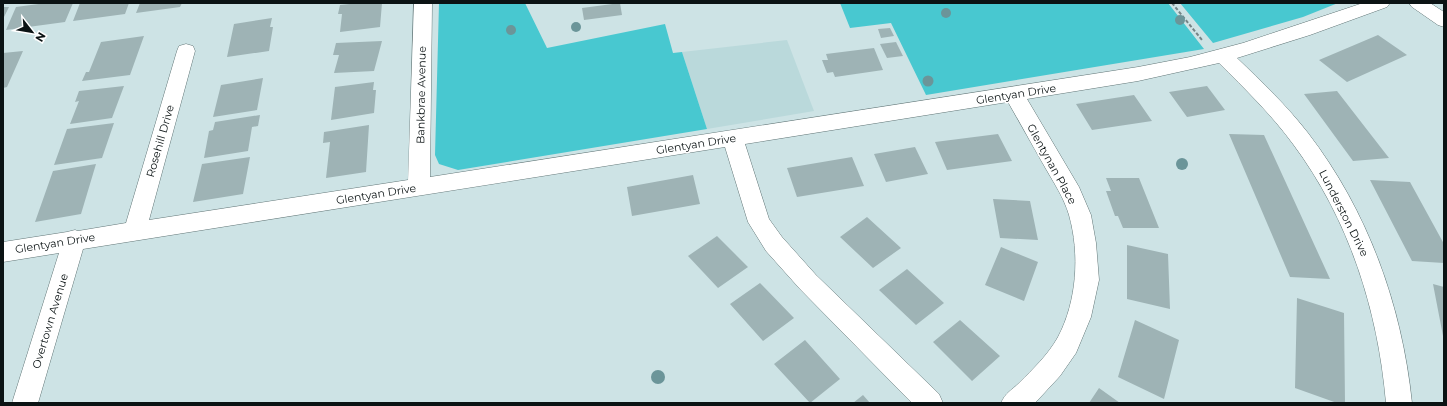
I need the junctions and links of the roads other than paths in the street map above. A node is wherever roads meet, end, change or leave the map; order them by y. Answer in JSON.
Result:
{"nodes":[{"id":1,"x":423,"y":3,"type":"edge"},
{"id":2,"x":1381,"y":3,"type":"edge"},
{"id":3,"x":1418,"y":3,"type":"edge"},
{"id":4,"x":1444,"y":21,"type":"edge"},
{"id":5,"x":186,"y":51,"type":"dead end"},
{"id":6,"x":1219,"y":56,"type":"junction"},
{"id":7,"x":1014,"y":95,"type":"junction"},
{"id":8,"x":733,"y":138,"type":"junction"},
{"id":9,"x":419,"y":188,"type":"junction"},
{"id":10,"x":135,"y":230,"type":"junction"},
{"id":11,"x":75,"y":240,"type":"junction"},
{"id":12,"x":3,"y":252,"type":"edge"},
{"id":13,"x":25,"y":403,"type":"edge"},
{"id":14,"x":930,"y":403,"type":"edge"},
{"id":15,"x":1014,"y":403,"type":"edge"},
{"id":16,"x":1399,"y":403,"type":"edge"}],
"edges":[{"from":1,"to":9,"type":"street","name":"Bankbrae Avenue"},
{"from":2,"to":6,"type":"street","name":"Glentyan Drive"},
{"from":3,"to":4,"type":"street"},
{"from":5,"to":10,"type":"street","name":"Rosehill Drive"},
{"from":6,"to":7,"type":"street","name":"Glentyan Drive"},
{"from":6,"to":16,"type":"street","name":"Lunderston Drive"},
{"from":7,"to":8,"type":"street","name":"Glentyan Drive"},
{"from":7,"to":15,"type":"street","name":"Glentynan Place"},
{"from":8,"to":9,"type":"street","name":"Glentyan Drive"},
{"from":8,"to":14,"type":"street"},
{"from":9,"to":10,"type":"street","name":"Glentyan Drive"},
{"from":10,"to":11,"type":"street","name":"Glentyan Drive"},
{"from":11,"to":12,"type":"street","name":"Glentyan Drive"},
{"from":11,"to":13,"type":"street","name":"Overtown Avenue"}]}
